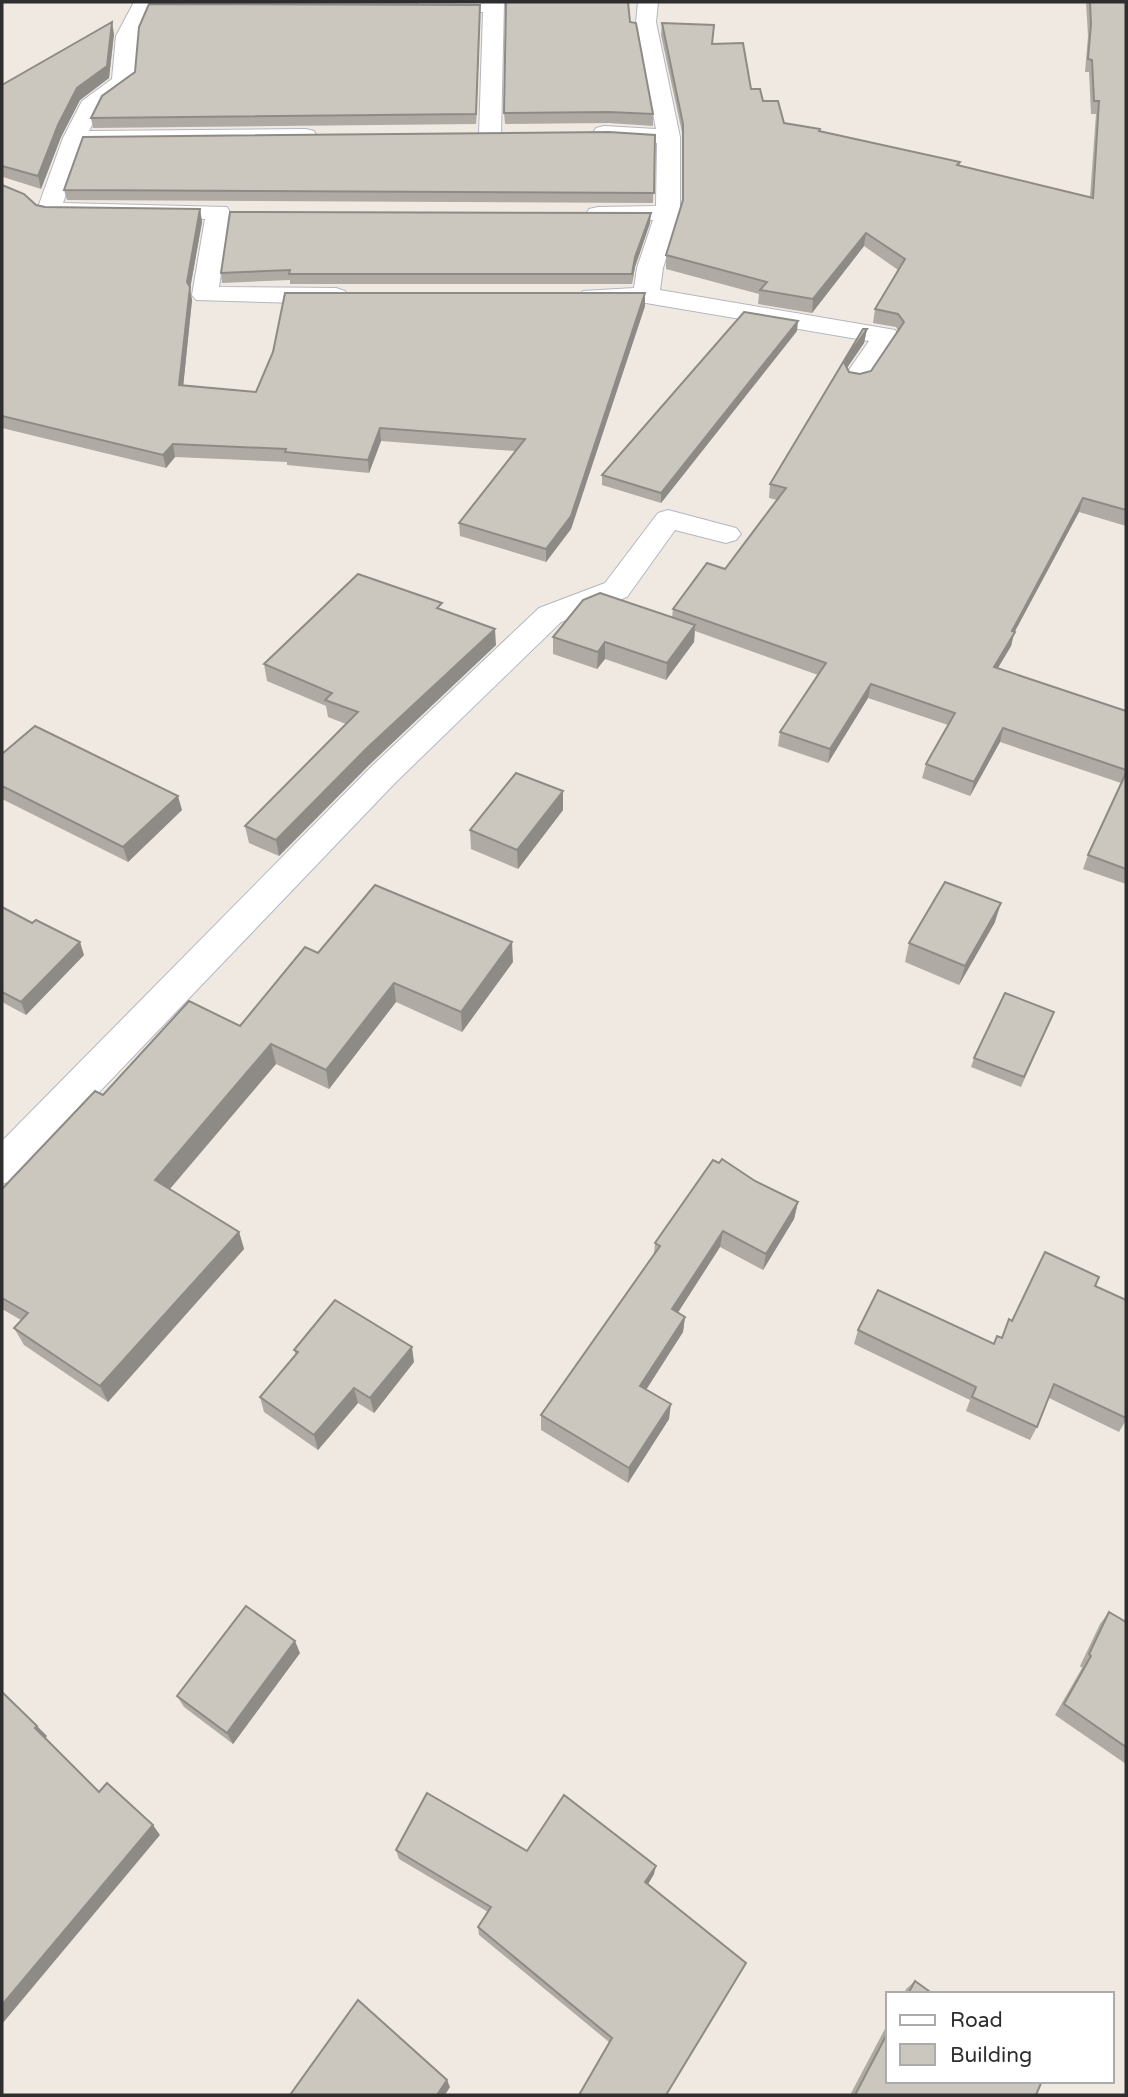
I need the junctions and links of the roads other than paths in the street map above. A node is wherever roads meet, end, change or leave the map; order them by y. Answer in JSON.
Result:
{"nodes":[{"id":1,"x":648,"y":2,"type":"edge"},
{"id":2,"x":494,"y":4,"type":"edge"},
{"id":3,"x":221,"y":6,"type":"edge"},
{"id":4,"x":404,"y":6,"type":"edge"},
{"id":5,"x":582,"y":133,"type":"edge"},
{"id":6,"x":517,"y":134,"type":"edge"},
{"id":7,"x":464,"y":135,"type":"edge"},
{"id":8,"x":490,"y":135,"type":"junction"},
{"id":9,"x":331,"y":136,"type":"edge"},
{"id":10,"x":669,"y":137,"type":"junction"},
{"id":11,"x":74,"y":138,"type":"junction"},
{"id":12,"x":218,"y":212,"type":"junction"},
{"id":13,"x":245,"y":212,"type":"edge"},
{"id":14,"x":668,"y":213,"type":"junction"},
{"id":15,"x":570,"y":214,"type":"edge"},
{"id":16,"x":646,"y":295,"type":"junction"},
{"id":17,"x":355,"y":296,"type":"edge"},
{"id":18,"x":570,"y":296,"type":"edge"},
{"id":19,"x":857,"y":377,"type":"edge"},
{"id":20,"x":726,"y":534,"type":"dead end"},
{"id":21,"x":2,"y":1167,"type":"edge"}],
"edges":[{"from":1,"to":10,"type":"street"},
{"from":2,"to":4,"type":"street"},
{"from":2,"to":8,"type":"street"},
{"from":3,"to":11,"type":"street"},
{"from":5,"to":10,"type":"street"},
{"from":6,"to":8,"type":"street"},
{"from":7,"to":8,"type":"street"},
{"from":9,"to":11,"type":"street"},
{"from":10,"to":14,"type":"street"},
{"from":11,"to":12,"type":"street"},
{"from":12,"to":13,"type":"street"},
{"from":12,"to":17,"type":"street"},
{"from":14,"to":15,"type":"street"},
{"from":14,"to":16,"type":"street"},
{"from":16,"to":18,"type":"street"},
{"from":16,"to":19,"type":"street"},
{"from":20,"to":21,"type":"street"}]}
